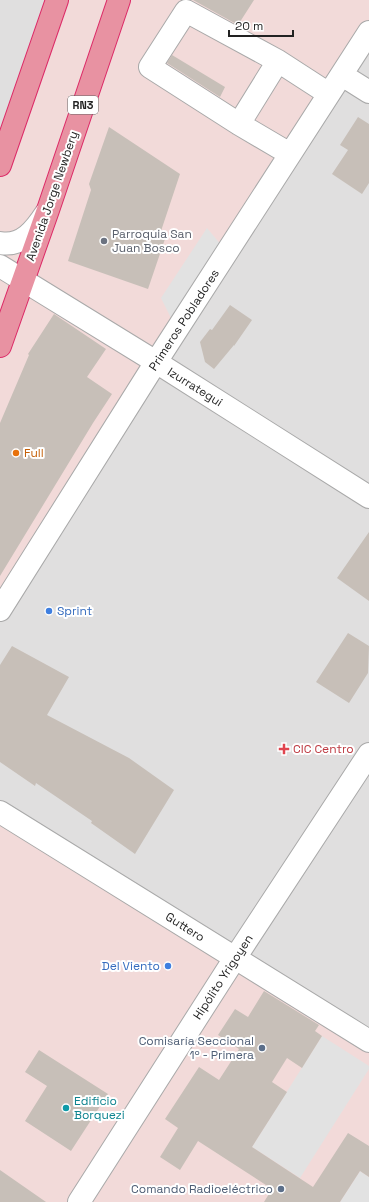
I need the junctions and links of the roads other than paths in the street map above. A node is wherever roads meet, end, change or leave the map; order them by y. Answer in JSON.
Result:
{"nodes":[{"id":1,"x":57,"y":0,"type":"edge"},
{"id":2,"x":119,"y":0,"type":"edge"},
{"id":3,"x":369,"y":32,"type":"edge"},
{"id":4,"x":278,"y":61,"type":"junction"},
{"id":5,"x":342,"y":75,"type":"junction"},
{"id":6,"x":369,"y":92,"type":"edge"},
{"id":7,"x":329,"y":94,"type":"junction"},
{"id":8,"x":239,"y":124,"type":"junction"},
{"id":9,"x":290,"y":154,"type":"junction"},
{"id":10,"x":0,"y":166,"type":"edge"},
{"id":11,"x":48,"y":210,"type":"junction"},
{"id":12,"x":0,"y":243,"type":"edge"},
{"id":13,"x":0,"y":266,"type":"edge"},
{"id":14,"x":23,"y":279,"type":"junction"},
{"id":15,"x":0,"y":346,"type":"edge"},
{"id":16,"x":156,"y":362,"type":"junction"},
{"id":17,"x":369,"y":497,"type":"edge"},
{"id":18,"x":0,"y":610,"type":"edge"},
{"id":19,"x":369,"y":754,"type":"edge"},
{"id":20,"x":0,"y":812,"type":"edge"},
{"id":21,"x":236,"y":958,"type":"junction"},
{"id":22,"x":369,"y":1041,"type":"edge"},
{"id":23,"x":79,"y":1202,"type":"edge"}],
"edges":[{"from":1,"to":10,"type":"highway"},
{"from":2,"to":11,"type":"highway","name":"Avenida Jorge Newbery","number":"RN3"},
{"from":3,"to":5,"type":"street","name":"Primeros Pobladores"},
{"from":4,"to":7,"type":"street"},
{"from":4,"to":8,"type":"street"},
{"from":4,"to":8,"type":"street"},
{"from":5,"to":6,"type":"street"},
{"from":5,"to":7,"type":"street","name":"Primeros Pobladores"},
{"from":7,"to":9,"type":"street","name":"Primeros Pobladores"},
{"from":8,"to":9,"type":"street"},
{"from":9,"to":16,"type":"street","name":"Primeros Pobladores"},
{"from":11,"to":12,"type":"street"},
{"from":11,"to":14,"type":"highway","name":"Avenida Jorge Newbery","number":"RN3"},
{"from":13,"to":14,"type":"street","name":"Izurrategui"},
{"from":14,"to":15,"type":"highway","name":"Avenida Jorge Newbery","number":"RN3"},
{"from":14,"to":16,"type":"street","name":"Izurrategui"},
{"from":16,"to":17,"type":"street","name":"Izurrategui"},
{"from":16,"to":18,"type":"street","name":"Primeros Pobladores"},
{"from":19,"to":21,"type":"street","name":"Hipólito Yrigoyen"},
{"from":20,"to":21,"type":"street","name":"Guttero"},
{"from":21,"to":22,"type":"street","name":"Guttero"},
{"from":21,"to":23,"type":"street","name":"Hipólito Yrigoyen"}]}
